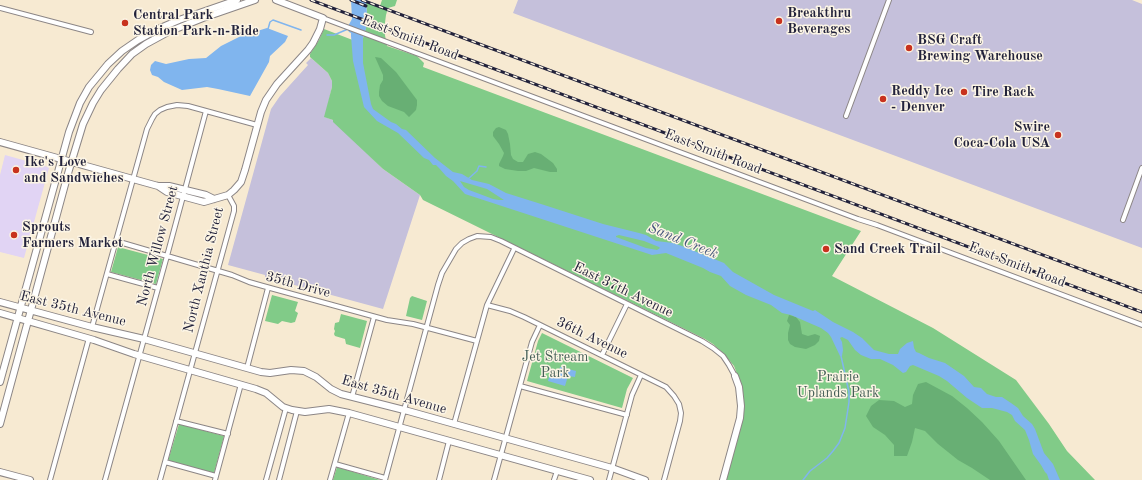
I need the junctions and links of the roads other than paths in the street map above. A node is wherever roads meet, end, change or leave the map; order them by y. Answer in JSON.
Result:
{"nodes":[{"id":1,"x":255,"y":0,"type":"edge"},
{"id":2,"x":276,"y":0,"type":"edge"},
{"id":3,"x":889,"y":0,"type":"edge"},
{"id":4,"x":238,"y":3,"type":"edge"},
{"id":5,"x":0,"y":8,"type":"edge"},
{"id":6,"x":323,"y":18,"type":"junction"},
{"id":7,"x":91,"y":32,"type":"dead end"},
{"id":8,"x":206,"y":111,"type":"junction"},
{"id":9,"x":846,"y":116,"type":"dead end"},
{"id":10,"x":257,"y":125,"type":"junction"},
{"id":11,"x":0,"y":142,"type":"edge"},
{"id":12,"x":62,"y":159,"type":"junction"},
{"id":13,"x":72,"y":162,"type":"junction"},
{"id":14,"x":1142,"y":168,"type":"edge"},
{"id":15,"x":133,"y":179,"type":"junction"},
{"id":16,"x":184,"y":193,"type":"junction"},
{"id":17,"x":228,"y":195,"type":"junction"},
{"id":18,"x":1122,"y":220,"type":"dead end"},
{"id":19,"x":116,"y":242,"type":"junction"},
{"id":20,"x":514,"y":249,"type":"junction"},
{"id":21,"x":167,"y":256,"type":"junction"},
{"id":22,"x":218,"y":270,"type":"junction"},
{"id":23,"x":107,"y":274,"type":"junction"},
{"id":24,"x":158,"y":288,"type":"junction"},
{"id":25,"x":268,"y":288,"type":"junction"},
{"id":26,"x":0,"y":302,"type":"edge"},
{"id":27,"x":487,"y":304,"type":"junction"},
{"id":28,"x":627,"y":304,"type":"junction"},
{"id":29,"x":20,"y":308,"type":"junction"},
{"id":30,"x":31,"y":311,"type":"junction"},
{"id":31,"x":0,"y":313,"type":"edge"},
{"id":32,"x":374,"y":317,"type":"junction"},
{"id":33,"x":18,"y":318,"type":"junction"},
{"id":34,"x":28,"y":322,"type":"junction"},
{"id":35,"x":540,"y":325,"type":"junction"},
{"id":36,"x":1142,"y":325,"type":"edge"},
{"id":37,"x":92,"y":327,"type":"junction"},
{"id":38,"x":426,"y":327,"type":"junction"},
{"id":39,"x":89,"y":338,"type":"junction"},
{"id":40,"x":144,"y":339,"type":"junction"},
{"id":41,"x":477,"y":341,"type":"junction"},
{"id":42,"x":195,"y":353,"type":"junction"},
{"id":43,"x":602,"y":355,"type":"junction"},
{"id":44,"x":139,"y":356,"type":"junction"},
{"id":45,"x":247,"y":368,"type":"junction"},
{"id":46,"x":190,"y":370,"type":"junction"},
{"id":47,"x":641,"y":374,"type":"junction"},
{"id":48,"x":735,"y":376,"type":"joint"},
{"id":49,"x":0,"y":382,"type":"edge"},
{"id":50,"x":241,"y":384,"type":"junction"},
{"id":51,"x":520,"y":386,"type":"junction"},
{"id":52,"x":352,"y":397,"type":"junction"},
{"id":53,"x":286,"y":408,"type":"junction"},
{"id":54,"x":404,"y":410,"type":"junction"},
{"id":55,"x":297,"y":411,"type":"junction"},
{"id":56,"x":348,"y":413,"type":"junction"},
{"id":57,"x":627,"y":415,"type":"junction"},
{"id":58,"x":176,"y":420,"type":"junction"},
{"id":59,"x":0,"y":424,"type":"edge"},
{"id":60,"x":454,"y":424,"type":"junction"},
{"id":61,"x":399,"y":427,"type":"junction"},
{"id":62,"x":228,"y":434,"type":"junction"},
{"id":63,"x":505,"y":438,"type":"junction"},
{"id":64,"x":450,"y":441,"type":"junction"},
{"id":65,"x":501,"y":455,"type":"junction"},
{"id":66,"x":165,"y":462,"type":"junction"},
{"id":67,"x":335,"y":464,"type":"junction"},
{"id":68,"x":612,"y":468,"type":"junction"},
{"id":69,"x":557,"y":471,"type":"junction"},
{"id":70,"x":0,"y":472,"type":"edge"},
{"id":71,"x":216,"y":478,"type":"edge"},
{"id":72,"x":385,"y":479,"type":"edge"},
{"id":73,"x":30,"y":480,"type":"edge"},
{"id":74,"x":50,"y":480,"type":"edge"},
{"id":75,"x":105,"y":480,"type":"edge"},
{"id":76,"x":160,"y":480,"type":"edge"},
{"id":77,"x":266,"y":480,"type":"edge"},
{"id":78,"x":279,"y":480,"type":"edge"},
{"id":79,"x":330,"y":480,"type":"edge"},
{"id":80,"x":439,"y":480,"type":"edge"},
{"id":81,"x":494,"y":480,"type":"edge"},
{"id":82,"x":554,"y":480,"type":"edge"},
{"id":83,"x":590,"y":480,"type":"edge"},
{"id":84,"x":609,"y":480,"type":"edge"},
{"id":85,"x":645,"y":480,"type":"edge"},
{"id":86,"x":664,"y":480,"type":"edge"},
{"id":87,"x":723,"y":480,"type":"edge"}],
"edges":[{"from":1,"to":4,"type":"street"},
{"from":2,"to":6,"type":"street","name":"East Smith Road"},
{"from":3,"to":9,"type":"street"},
{"from":4,"to":12,"type":"street"},
{"from":4,"to":13,"type":"street"},
{"from":5,"to":7,"type":"street"},
{"from":6,"to":10,"type":"street","name":"North Xanthia Street"},
{"from":6,"to":36,"type":"street","name":"East Smith Road"},
{"from":8,"to":10,"type":"street"},
{"from":8,"to":15,"type":"street"},
{"from":8,"to":16,"type":"street","name":"North Willow Street"},
{"from":10,"to":17,"type":"street","name":"North Xanthia Street"},
{"from":11,"to":12,"type":"street"},
{"from":12,"to":13,"type":"street"},
{"from":12,"to":29,"type":"street"},
{"from":13,"to":15,"type":"street"},
{"from":13,"to":30,"type":"street"},
{"from":14,"to":18,"type":"street"},
{"from":15,"to":16,"type":"street"},
{"from":15,"to":19,"type":"street"},
{"from":16,"to":17,"type":"street"},
{"from":16,"to":21,"type":"street","name":"North Willow Street"},
{"from":17,"to":22,"type":"street","name":"North Xanthia Street"},
{"from":19,"to":21,"type":"street","name":"35th Drive"},
{"from":19,"to":23,"type":"street"},
{"from":20,"to":27,"type":"street"},
{"from":20,"to":28,"type":"street","name":"East 37th Avenue"},
{"from":20,"to":38,"type":"street","name":"East 37th Avenue"},
{"from":21,"to":22,"type":"street","name":"35th Drive"},
{"from":21,"to":24,"type":"street","name":"North Willow Street"},
{"from":22,"to":25,"type":"street","name":"35th Drive"},
{"from":22,"to":42,"type":"street","name":"North Xanthia Street"},
{"from":23,"to":24,"type":"street"},
{"from":23,"to":37,"type":"street"},
{"from":24,"to":40,"type":"street","name":"North Willow Street"},
{"from":25,"to":32,"type":"street","name":"35th Drive"},
{"from":25,"to":45,"type":"street"},
{"from":26,"to":29,"type":"street","name":"East 35th Avenue"},
{"from":27,"to":35,"type":"street","name":"36th Avenue"},
{"from":27,"to":41,"type":"street"},
{"from":28,"to":43,"type":"street"},
{"from":28,"to":48,"type":"street","name":"East 37th Avenue"},
{"from":29,"to":30,"type":"street","name":"East 35th Avenue"},
{"from":29,"to":33,"type":"street"},
{"from":30,"to":34,"type":"street"},
{"from":30,"to":37,"type":"street","name":"East 35th Avenue"},
{"from":31,"to":33,"type":"street","name":"East 35th Avenue"},
{"from":32,"to":38,"type":"street","name":"35th Drive"},
{"from":32,"to":52,"type":"street"},
{"from":33,"to":34,"type":"street","name":"East 35th Avenue"},
{"from":33,"to":49,"type":"street"},
{"from":34,"to":39,"type":"street","name":"East 35th Avenue"},
{"from":34,"to":59,"type":"street"},
{"from":35,"to":43,"type":"street","name":"36th Avenue"},
{"from":35,"to":51,"type":"street"},
{"from":37,"to":40,"type":"street","name":"East 35th Avenue"},
{"from":38,"to":41,"type":"street","name":"35th Drive"},
{"from":38,"to":54,"type":"street"},
{"from":39,"to":44,"type":"street","name":"East 35th Avenue"},
{"from":39,"to":74,"type":"street"},
{"from":40,"to":42,"type":"street","name":"East 35th Avenue"},
{"from":40,"to":44,"type":"street","name":"North Willow Street"},
{"from":41,"to":60,"type":"street"},
{"from":42,"to":45,"type":"street","name":"East 35th Avenue"},
{"from":42,"to":46,"type":"street","name":"North Xanthia Street"},
{"from":43,"to":47,"type":"street","name":"36th Avenue"},
{"from":44,"to":46,"type":"street","name":"East 35th Avenue"},
{"from":44,"to":75,"type":"street","name":"North Willow Street"},
{"from":45,"to":52,"type":"street","name":"East 35th Avenue"},
{"from":46,"to":50,"type":"street","name":"East 35th Avenue"},
{"from":46,"to":58,"type":"street","name":"North Xanthia Street"},
{"from":47,"to":57,"type":"street"},
{"from":47,"to":86,"type":"street","name":"36th Avenue"},
{"from":48,"to":87,"type":"street"},
{"from":50,"to":53,"type":"street","name":"East 35th Avenue"},
{"from":50,"to":62,"type":"street"},
{"from":51,"to":57,"type":"street"},
{"from":51,"to":63,"type":"street"},
{"from":52,"to":54,"type":"street","name":"East 35th Avenue"},
{"from":53,"to":55,"type":"street","name":"East 35th Avenue"},
{"from":53,"to":77,"type":"street"},
{"from":54,"to":60,"type":"street","name":"East 35th Avenue"},
{"from":54,"to":61,"type":"street"},
{"from":55,"to":56,"type":"street","name":"East 35th Avenue"},
{"from":55,"to":78,"type":"street"},
{"from":56,"to":61,"type":"street","name":"East 35th Avenue"},
{"from":56,"to":67,"type":"street"},
{"from":57,"to":68,"type":"street"},
{"from":58,"to":62,"type":"street"},
{"from":58,"to":66,"type":"street","name":"North Xanthia Street"},
{"from":60,"to":63,"type":"street","name":"East 35th Avenue"},
{"from":61,"to":64,"type":"street","name":"East 35th Avenue"},
{"from":61,"to":72,"type":"street"},
{"from":62,"to":71,"type":"street"},
{"from":63,"to":65,"type":"street"},
{"from":63,"to":68,"type":"street","name":"East 35th Avenue"},
{"from":64,"to":65,"type":"street","name":"East 35th Avenue"},
{"from":64,"to":80,"type":"street"},
{"from":65,"to":69,"type":"street","name":"East 35th Avenue"},
{"from":65,"to":81,"type":"street"},
{"from":66,"to":71,"type":"street"},
{"from":66,"to":76,"type":"street","name":"North Xanthia Street"},
{"from":67,"to":72,"type":"street"},
{"from":67,"to":79,"type":"street"},
{"from":68,"to":84,"type":"street"},
{"from":68,"to":85,"type":"street","name":"East 35th Avenue"},
{"from":69,"to":82,"type":"street"},
{"from":69,"to":83,"type":"street","name":"East 35th Avenue"},
{"from":70,"to":73,"type":"street"}]}
